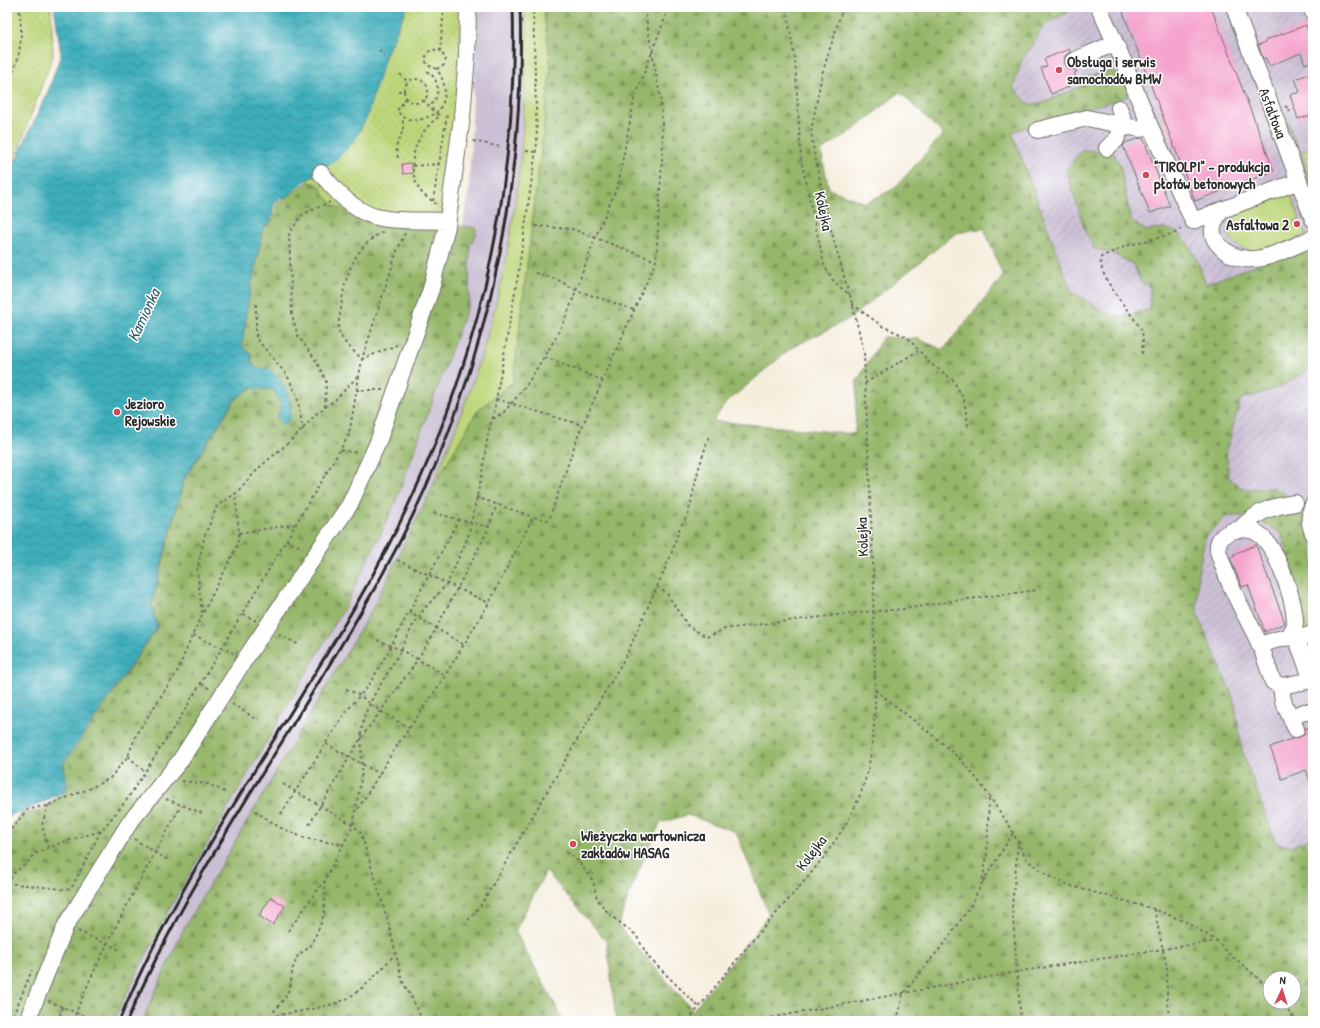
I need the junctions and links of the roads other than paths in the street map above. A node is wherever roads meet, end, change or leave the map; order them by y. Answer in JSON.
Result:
{"nodes":[{"id":1,"x":468,"y":7,"type":"edge"},
{"id":2,"x":1099,"y":7,"type":"edge"},
{"id":3,"x":1234,"y":7,"type":"edge"},
{"id":4,"x":1311,"y":7,"type":"edge"},
{"id":5,"x":1313,"y":12,"type":"edge"},
{"id":6,"x":1115,"y":43,"type":"junction"},
{"id":7,"x":1074,"y":61,"type":"dead end"},
{"id":8,"x":1119,"y":108,"type":"dead end"},
{"id":9,"x":1150,"y":126,"type":"junction"},
{"id":10,"x":1124,"y":127,"type":"junction"},
{"id":11,"x":1038,"y":130,"type":"dead end"},
{"id":12,"x":1107,"y":148,"type":"dead end"},
{"id":13,"x":321,"y":173,"type":"dead end"},
{"id":14,"x":1299,"y":181,"type":"junction"},
{"id":15,"x":1221,"y":211,"type":"junction"},
{"id":16,"x":1313,"y":219,"type":"edge"},
{"id":17,"x":448,"y":223,"type":"junction"},
{"id":18,"x":1313,"y":238,"type":"edge"},
{"id":19,"x":1295,"y":503,"type":"dead end"},
{"id":20,"x":1313,"y":505,"type":"edge"},
{"id":21,"x":1239,"y":530,"type":"junction"},
{"id":22,"x":1313,"y":533,"type":"edge"},
{"id":23,"x":1313,"y":634,"type":"edge"},
{"id":24,"x":1293,"y":638,"type":"junction"},
{"id":25,"x":1260,"y":645,"type":"junction"},
{"id":26,"x":1312,"y":680,"type":"edge"},
{"id":27,"x":1282,"y":686,"type":"junction"},
{"id":28,"x":1313,"y":712,"type":"edge"},
{"id":29,"x":27,"y":1021,"type":"edge"}],
"edges":[{"from":1,"to":17,"type":"street"},
{"from":2,"to":6,"type":"street"},
{"from":3,"to":14,"type":"street","name":"Asfaltowa"},
{"from":4,"to":5,"type":"street"},
{"from":6,"to":7,"type":"street"},
{"from":6,"to":9,"type":"street"},
{"from":8,"to":10,"type":"street"},
{"from":9,"to":10,"type":"street"},
{"from":9,"to":15,"type":"street"},
{"from":10,"to":11,"type":"street"},
{"from":10,"to":12,"type":"street"},
{"from":13,"to":17,"type":"street"},
{"from":14,"to":15,"type":"street"},
{"from":14,"to":16,"type":"street","name":"Asfaltowa"},
{"from":15,"to":18,"type":"street"},
{"from":17,"to":29,"type":"street"},
{"from":19,"to":21,"type":"street"},
{"from":20,"to":22,"type":"street"},
{"from":21,"to":24,"type":"street"},
{"from":21,"to":25,"type":"street"},
{"from":23,"to":24,"type":"street"},
{"from":24,"to":25,"type":"street"},
{"from":24,"to":26,"type":"street"},
{"from":25,"to":27,"type":"street"},
{"from":26,"to":27,"type":"street"},
{"from":27,"to":28,"type":"street"}]}
